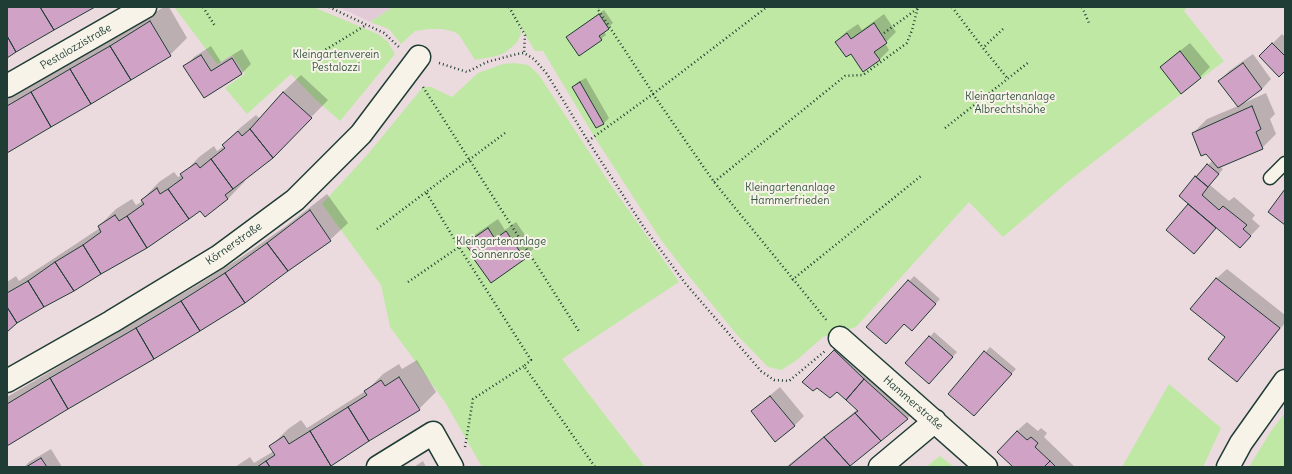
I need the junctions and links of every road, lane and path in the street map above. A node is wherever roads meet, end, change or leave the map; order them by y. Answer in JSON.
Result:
{"nodes":[{"id":1,"x":145,"y":7,"type":"edge"},
{"id":2,"x":203,"y":7,"type":"edge"},
{"id":3,"x":329,"y":7,"type":"edge"},
{"id":4,"x":509,"y":7,"type":"edge"},
{"id":5,"x":598,"y":7,"type":"edge"},
{"id":6,"x":767,"y":7,"type":"edge"},
{"id":7,"x":952,"y":7,"type":"edge"},
{"id":8,"x":1082,"y":7,"type":"edge"},
{"id":9,"x":917,"y":8,"type":"edge"},
{"id":10,"x":1089,"y":23,"type":"dead end"},
{"id":11,"x":366,"y":24,"type":"junction"},
{"id":12,"x":215,"y":26,"type":"dead end"},
{"id":13,"x":1003,"y":29,"type":"dead end"},
{"id":14,"x":884,"y":33,"type":"dead end"},
{"id":15,"x":983,"y":48,"type":"junction"},
{"id":16,"x":524,"y":53,"type":"junction"},
{"id":17,"x":419,"y":56,"type":"junction"},
{"id":18,"x":312,"y":58,"type":"dead end"},
{"id":19,"x":1029,"y":62,"type":"dead end"},
{"id":20,"x":1008,"y":79,"type":"junction"},
{"id":21,"x":7,"y":86,"type":"edge"},
{"id":22,"x":652,"y":94,"type":"junction"},
{"id":23,"x":945,"y":128,"type":"dead end"},
{"id":24,"x":505,"y":133,"type":"dead end"},
{"id":25,"x":588,"y":141,"type":"junction"},
{"id":26,"x":469,"y":160,"type":"junction"},
{"id":27,"x":1285,"y":163,"type":"edge"},
{"id":28,"x":920,"y":176,"type":"dead end"},
{"id":29,"x":1270,"y":178,"type":"dead end"},
{"id":30,"x":714,"y":182,"type":"junction"},
{"id":31,"x":426,"y":192,"type":"junction"},
{"id":32,"x":377,"y":229,"type":"dead end"},
{"id":33,"x":459,"y":247,"type":"junction"},
{"id":34,"x":792,"y":280,"type":"junction"},
{"id":35,"x":408,"y":282,"type":"dead end"},
{"id":36,"x":580,"y":332,"type":"dead end"},
{"id":37,"x":840,"y":338,"type":"junction"},
{"id":38,"x":524,"y":366,"type":"junction"},
{"id":39,"x":1285,"y":380,"type":"edge"},
{"id":40,"x":7,"y":381,"type":"edge"},
{"id":41,"x":935,"y":421,"type":"junction"},
{"id":42,"x":466,"y":446,"type":"dead end"},
{"id":43,"x":378,"y":467,"type":"edge"},
{"id":44,"x":452,"y":467,"type":"edge"},
{"id":45,"x":595,"y":467,"type":"edge"},
{"id":46,"x":880,"y":467,"type":"edge"},
{"id":47,"x":986,"y":467,"type":"edge"},
{"id":48,"x":1228,"y":467,"type":"edge"}],
"edges":[{"from":1,"to":21,"type":"street","name":"Pestalozzistraße"},
{"from":2,"to":12,"type":"path"},
{"from":3,"to":11,"type":"path"},
{"from":4,"to":16,"type":"path"},
{"from":5,"to":22,"type":"path"},
{"from":6,"to":22,"type":"path"},
{"from":7,"to":15,"type":"path"},
{"from":8,"to":10,"type":"path"},
{"from":9,"to":14,"type":"path"},
{"from":9,"to":30,"type":"path"},
{"from":11,"to":17,"type":"path"},
{"from":11,"to":18,"type":"path"},
{"from":13,"to":15,"type":"path"},
{"from":15,"to":20,"type":"path"},
{"from":16,"to":17,"type":"path"},
{"from":16,"to":25,"type":"path"},
{"from":17,"to":26,"type":"path"},
{"from":17,"to":40,"type":"street","name":"Körnerstraße"},
{"from":19,"to":20,"type":"path"},
{"from":20,"to":23,"type":"path"},
{"from":22,"to":25,"type":"path"},
{"from":22,"to":30,"type":"path"},
{"from":24,"to":26,"type":"path"},
{"from":25,"to":37,"type":"path"},
{"from":26,"to":31,"type":"path"},
{"from":26,"to":36,"type":"path"},
{"from":27,"to":29,"type":"lane"},
{"from":28,"to":34,"type":"path"},
{"from":30,"to":34,"type":"path"},
{"from":31,"to":32,"type":"path"},
{"from":31,"to":33,"type":"path"},
{"from":33,"to":35,"type":"path"},
{"from":33,"to":38,"type":"path"},
{"from":34,"to":37,"type":"path"},
{"from":37,"to":41,"type":"street","name":"Hammerstraße"},
{"from":38,"to":42,"type":"path"},
{"from":38,"to":45,"type":"path"},
{"from":39,"to":48,"type":"street"},
{"from":41,"to":46,"type":"street"},
{"from":41,"to":47,"type":"street","name":"Hammerstraße"},
{"from":43,"to":44,"type":"street"}]}
